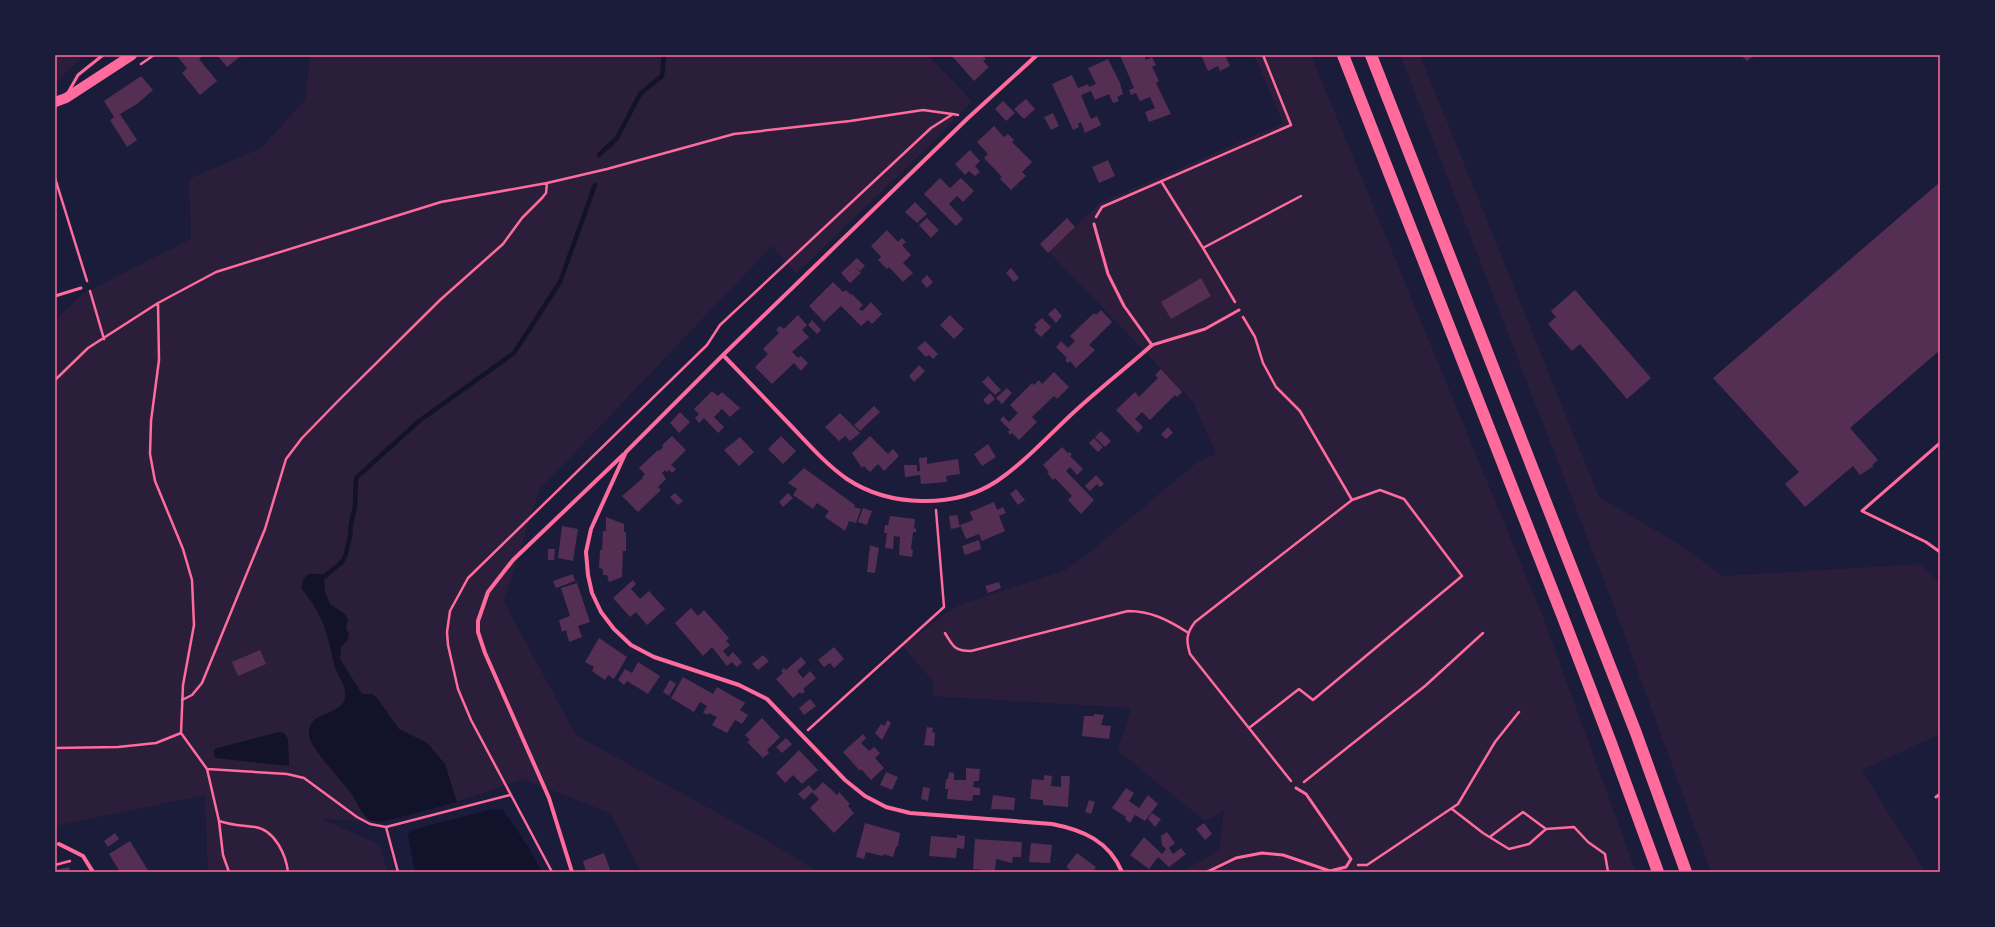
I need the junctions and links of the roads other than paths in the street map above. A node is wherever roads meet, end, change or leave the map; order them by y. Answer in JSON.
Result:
{"nodes":[{"id":1,"x":103,"y":55,"type":"edge"},
{"id":2,"x":132,"y":55,"type":"edge"},
{"id":3,"x":1037,"y":55,"type":"edge"},
{"id":4,"x":1343,"y":55,"type":"edge"},
{"id":5,"x":1371,"y":55,"type":"edge"},
{"id":6,"x":66,"y":98,"type":"junction"},
{"id":7,"x":55,"y":102,"type":"edge"},
{"id":8,"x":1094,"y":224,"type":"dead end"},
{"id":9,"x":81,"y":288,"type":"dead end"},
{"id":10,"x":55,"y":296,"type":"edge"},
{"id":11,"x":1239,"y":310,"type":"road end"},
{"id":12,"x":1152,"y":345,"type":"junction"},
{"id":13,"x":723,"y":355,"type":"junction"},
{"id":14,"x":1940,"y":443,"type":"edge"},
{"id":15,"x":626,"y":452,"type":"junction"},
{"id":16,"x":1940,"y":552,"type":"edge"},
{"id":17,"x":1296,"y":788,"type":"road end"},
{"id":18,"x":1940,"y":794,"type":"edge"},
{"id":19,"x":1936,"y":797,"type":"dead end"},
{"id":20,"x":58,"y":844,"type":"dead end"},
{"id":21,"x":93,"y":872,"type":"edge"},
{"id":22,"x":572,"y":872,"type":"edge"},
{"id":23,"x":1122,"y":872,"type":"edge"},
{"id":24,"x":1207,"y":872,"type":"edge"},
{"id":25,"x":1658,"y":872,"type":"edge"},
{"id":26,"x":1686,"y":872,"type":"edge"}],
"edges":[{"from":1,"to":6,"type":"lane"},
{"from":2,"to":6,"type":"main road"},
{"from":3,"to":13,"type":"street"},
{"from":4,"to":25,"type":"highway"},
{"from":5,"to":26,"type":"highway"},
{"from":6,"to":7,"type":"main road"},
{"from":8,"to":12,"type":"lane"},
{"from":9,"to":10,"type":"lane"},
{"from":11,"to":12,"type":"lane"},
{"from":12,"to":13,"type":"street"},
{"from":13,"to":15,"type":"street"},
{"from":14,"to":16,"type":"lane"},
{"from":15,"to":22,"type":"street"},
{"from":15,"to":23,"type":"street"},
{"from":17,"to":24,"type":"lane"},
{"from":18,"to":19,"type":"lane"},
{"from":20,"to":21,"type":"street"}]}
